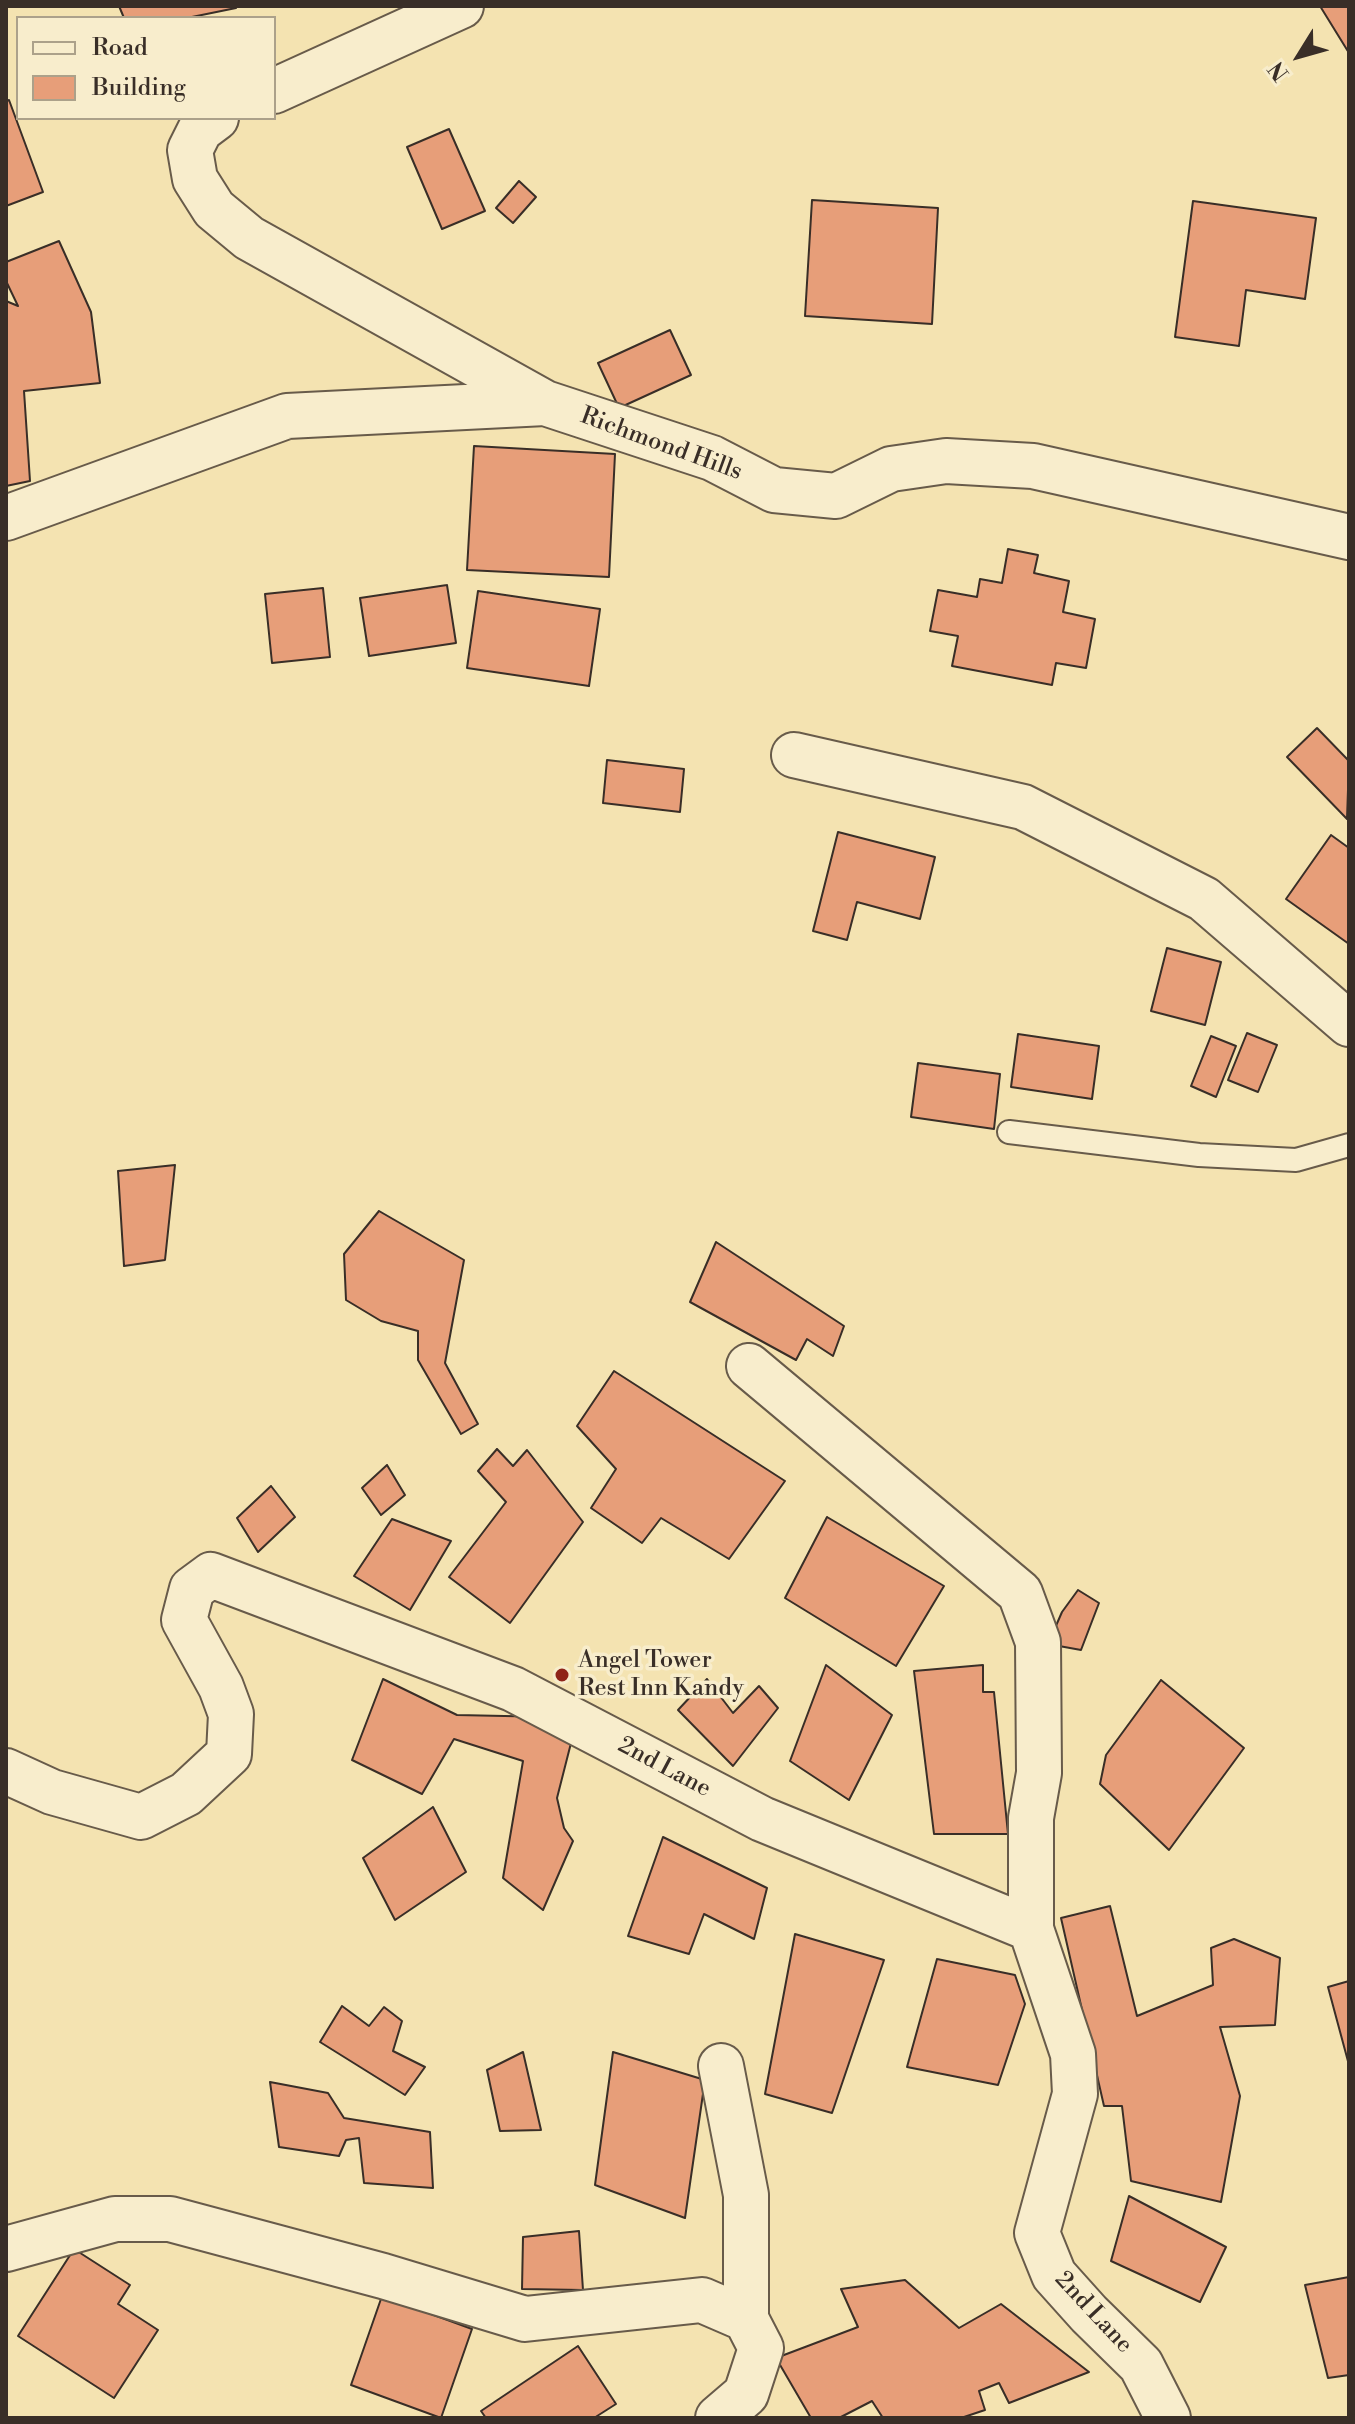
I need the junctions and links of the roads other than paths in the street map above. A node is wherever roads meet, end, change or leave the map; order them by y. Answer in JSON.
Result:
{"nodes":[{"id":1,"x":461,"y":6,"type":"edge"},
{"id":2,"x":276,"y":90,"type":"edge"},
{"id":3,"x":213,"y":120,"type":"edge"},
{"id":4,"x":545,"y":403,"type":"junction"},
{"id":5,"x":6,"y":518,"type":"edge"},
{"id":6,"x":1349,"y":537,"type":"edge"},
{"id":7,"x":794,"y":755,"type":"dead end"},
{"id":8,"x":1349,"y":1024,"type":"edge"},
{"id":9,"x":1009,"y":1132,"type":"dead end"},
{"id":10,"x":1349,"y":1145,"type":"edge"},
{"id":11,"x":749,"y":1366,"type":"dead end"},
{"id":12,"x":6,"y":1771,"type":"edge"},
{"id":13,"x":1031,"y":1929,"type":"junction"},
{"id":14,"x":721,"y":2066,"type":"dead end"},
{"id":15,"x":6,"y":2249,"type":"edge"},
{"id":16,"x":746,"y":2319,"type":"junction"},
{"id":17,"x":718,"y":2418,"type":"edge"},
{"id":18,"x":1168,"y":2418,"type":"edge"}],
"edges":[{"from":1,"to":2,"type":"street"},
{"from":3,"to":4,"type":"street","name":"Richmond Hills"},
{"from":4,"to":5,"type":"street"},
{"from":4,"to":6,"type":"street","name":"Richmond Hills"},
{"from":7,"to":8,"type":"street"},
{"from":9,"to":10,"type":"lane"},
{"from":11,"to":13,"type":"street"},
{"from":12,"to":13,"type":"street","name":"2nd Lane"},
{"from":13,"to":18,"type":"street","name":"2nd Lane"},
{"from":14,"to":16,"type":"street"},
{"from":15,"to":16,"type":"street"},
{"from":16,"to":17,"type":"street"}]}
